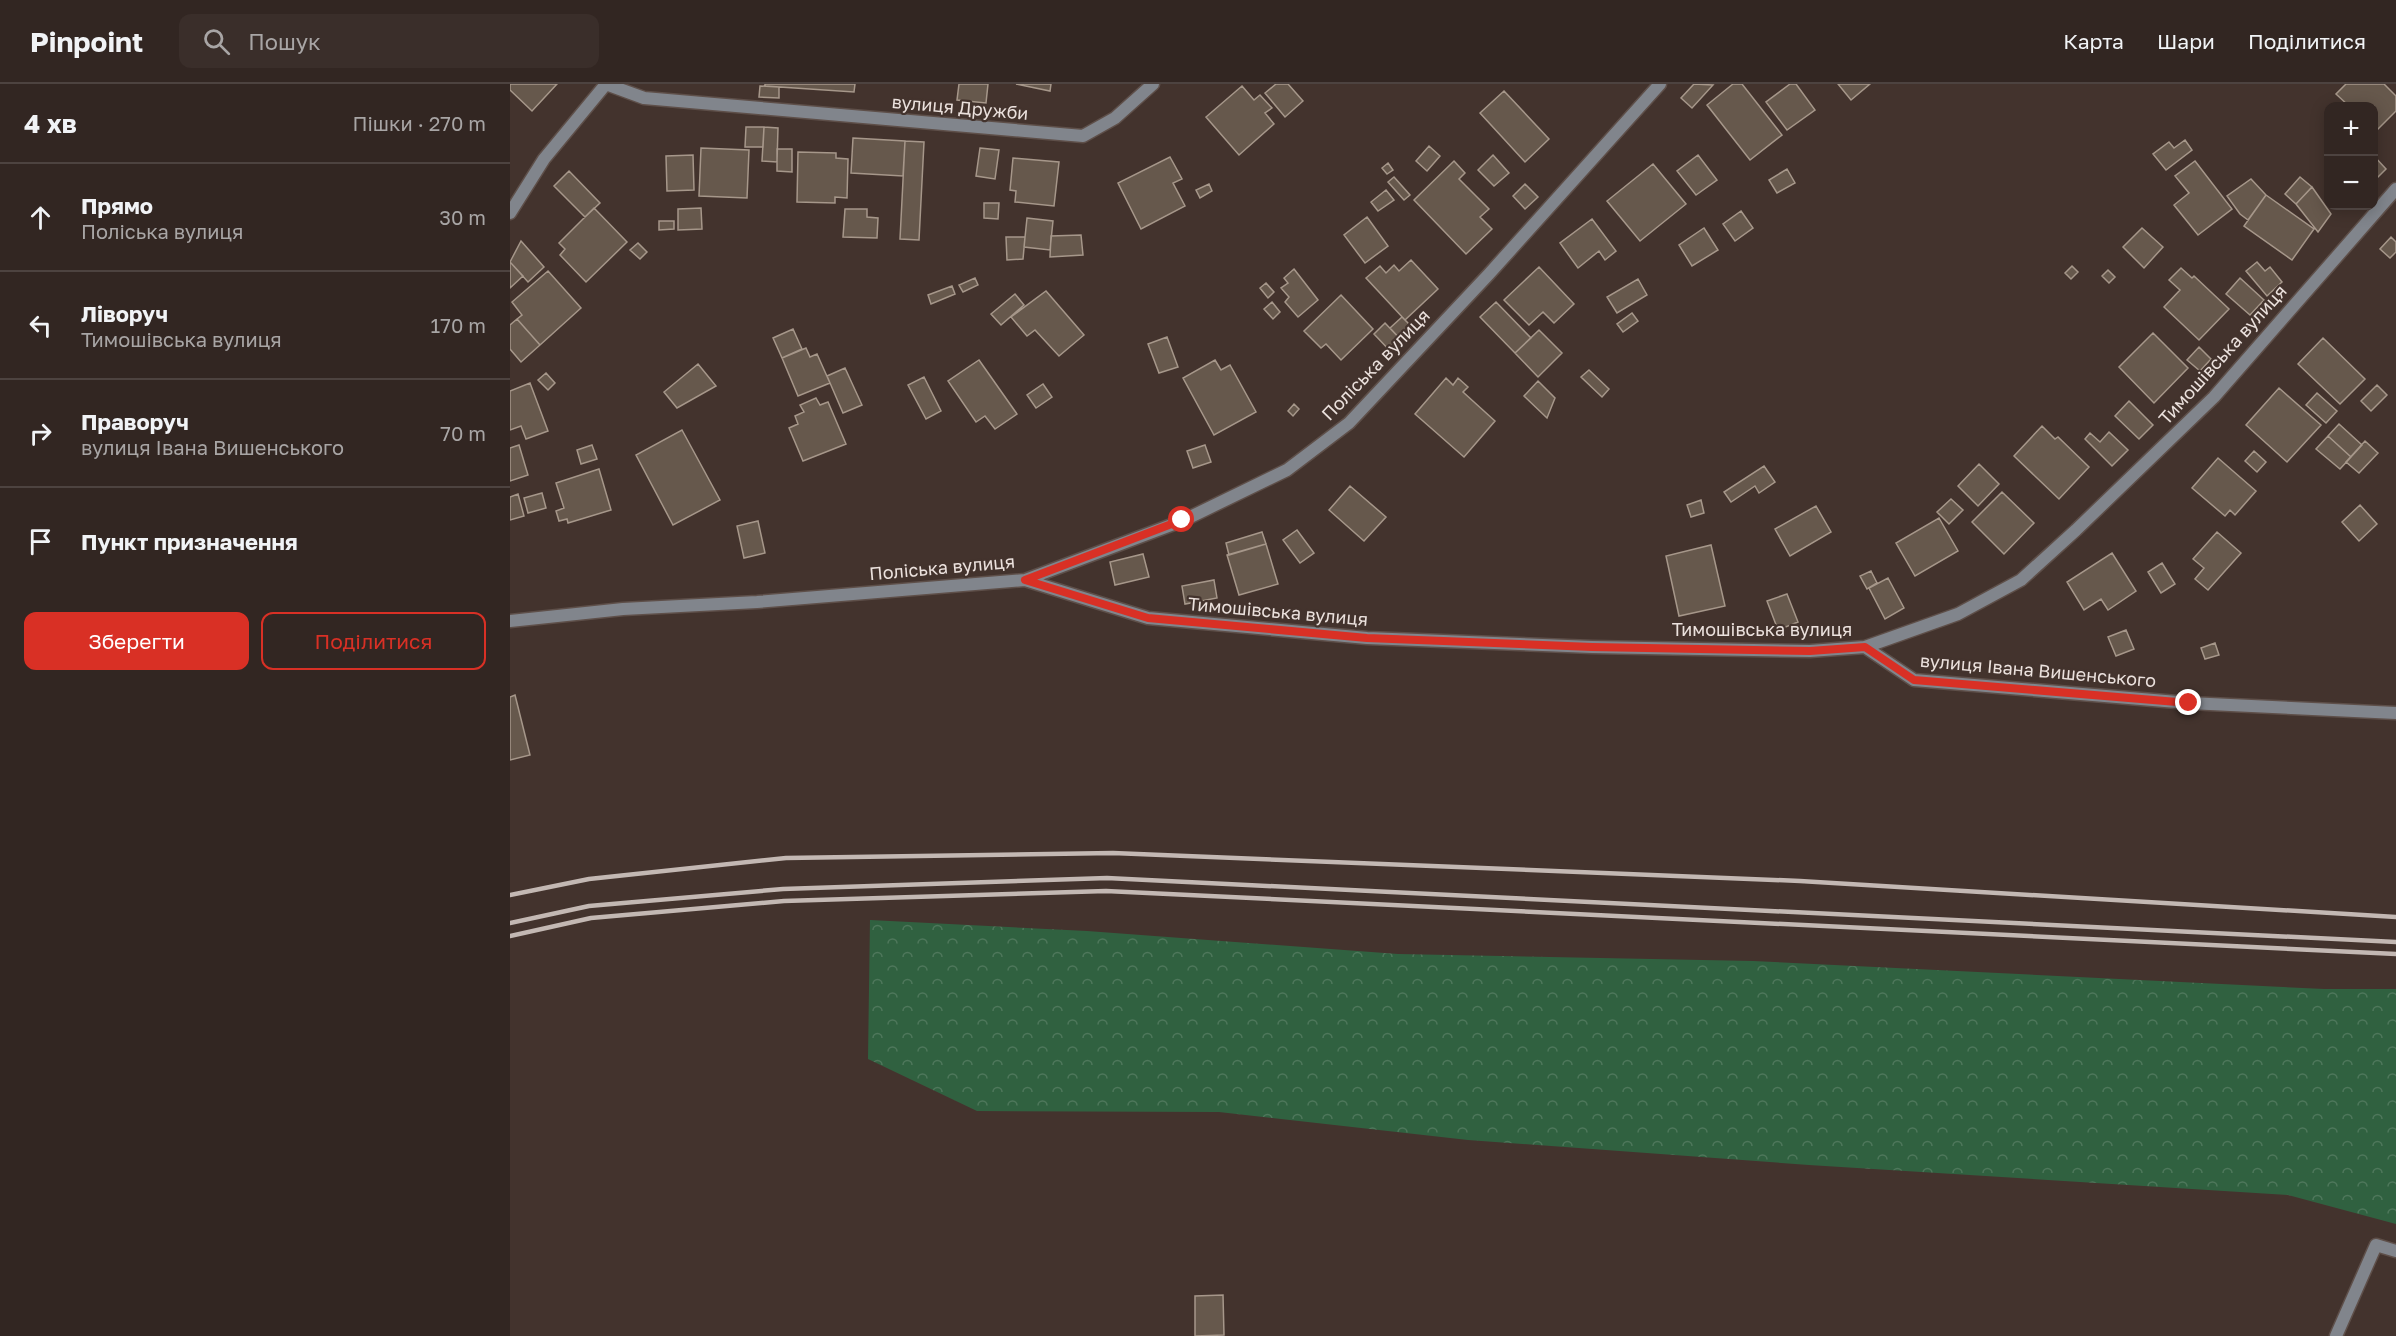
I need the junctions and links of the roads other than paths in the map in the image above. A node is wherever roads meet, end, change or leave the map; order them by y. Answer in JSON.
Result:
{"nodes":[{"id":1,"x":606,"y":84,"type":"edge"},
{"id":2,"x":1153,"y":84,"type":"edge"},
{"id":3,"x":1660,"y":84,"type":"edge"},
{"id":4,"x":2396,"y":189,"type":"edge"},
{"id":5,"x":510,"y":213,"type":"edge"},
{"id":6,"x":1025,"y":580,"type":"junction"},
{"id":7,"x":510,"y":621,"type":"edge"},
{"id":8,"x":1865,"y":647,"type":"junction"},
{"id":9,"x":2396,"y":712,"type":"edge"},
{"id":10,"x":2396,"y":1251,"type":"edge"},
{"id":11,"x":2336,"y":1336,"type":"edge"}],
"edges":[{"from":1,"to":2,"type":"street","name":"вулиця Дружби"},
{"from":1,"to":5,"type":"street"},
{"from":3,"to":6,"type":"street","name":"Поліська вулиця"},
{"from":4,"to":8,"type":"street","name":"Тимошівська вулиця"},
{"from":6,"to":7,"type":"street","name":"Поліська вулиця"},
{"from":6,"to":8,"type":"street","name":"Тимошівська вулиця"},
{"from":8,"to":9,"type":"street","name":"вулиця Івана Вишенського"},
{"from":10,"to":11,"type":"street"}]}
